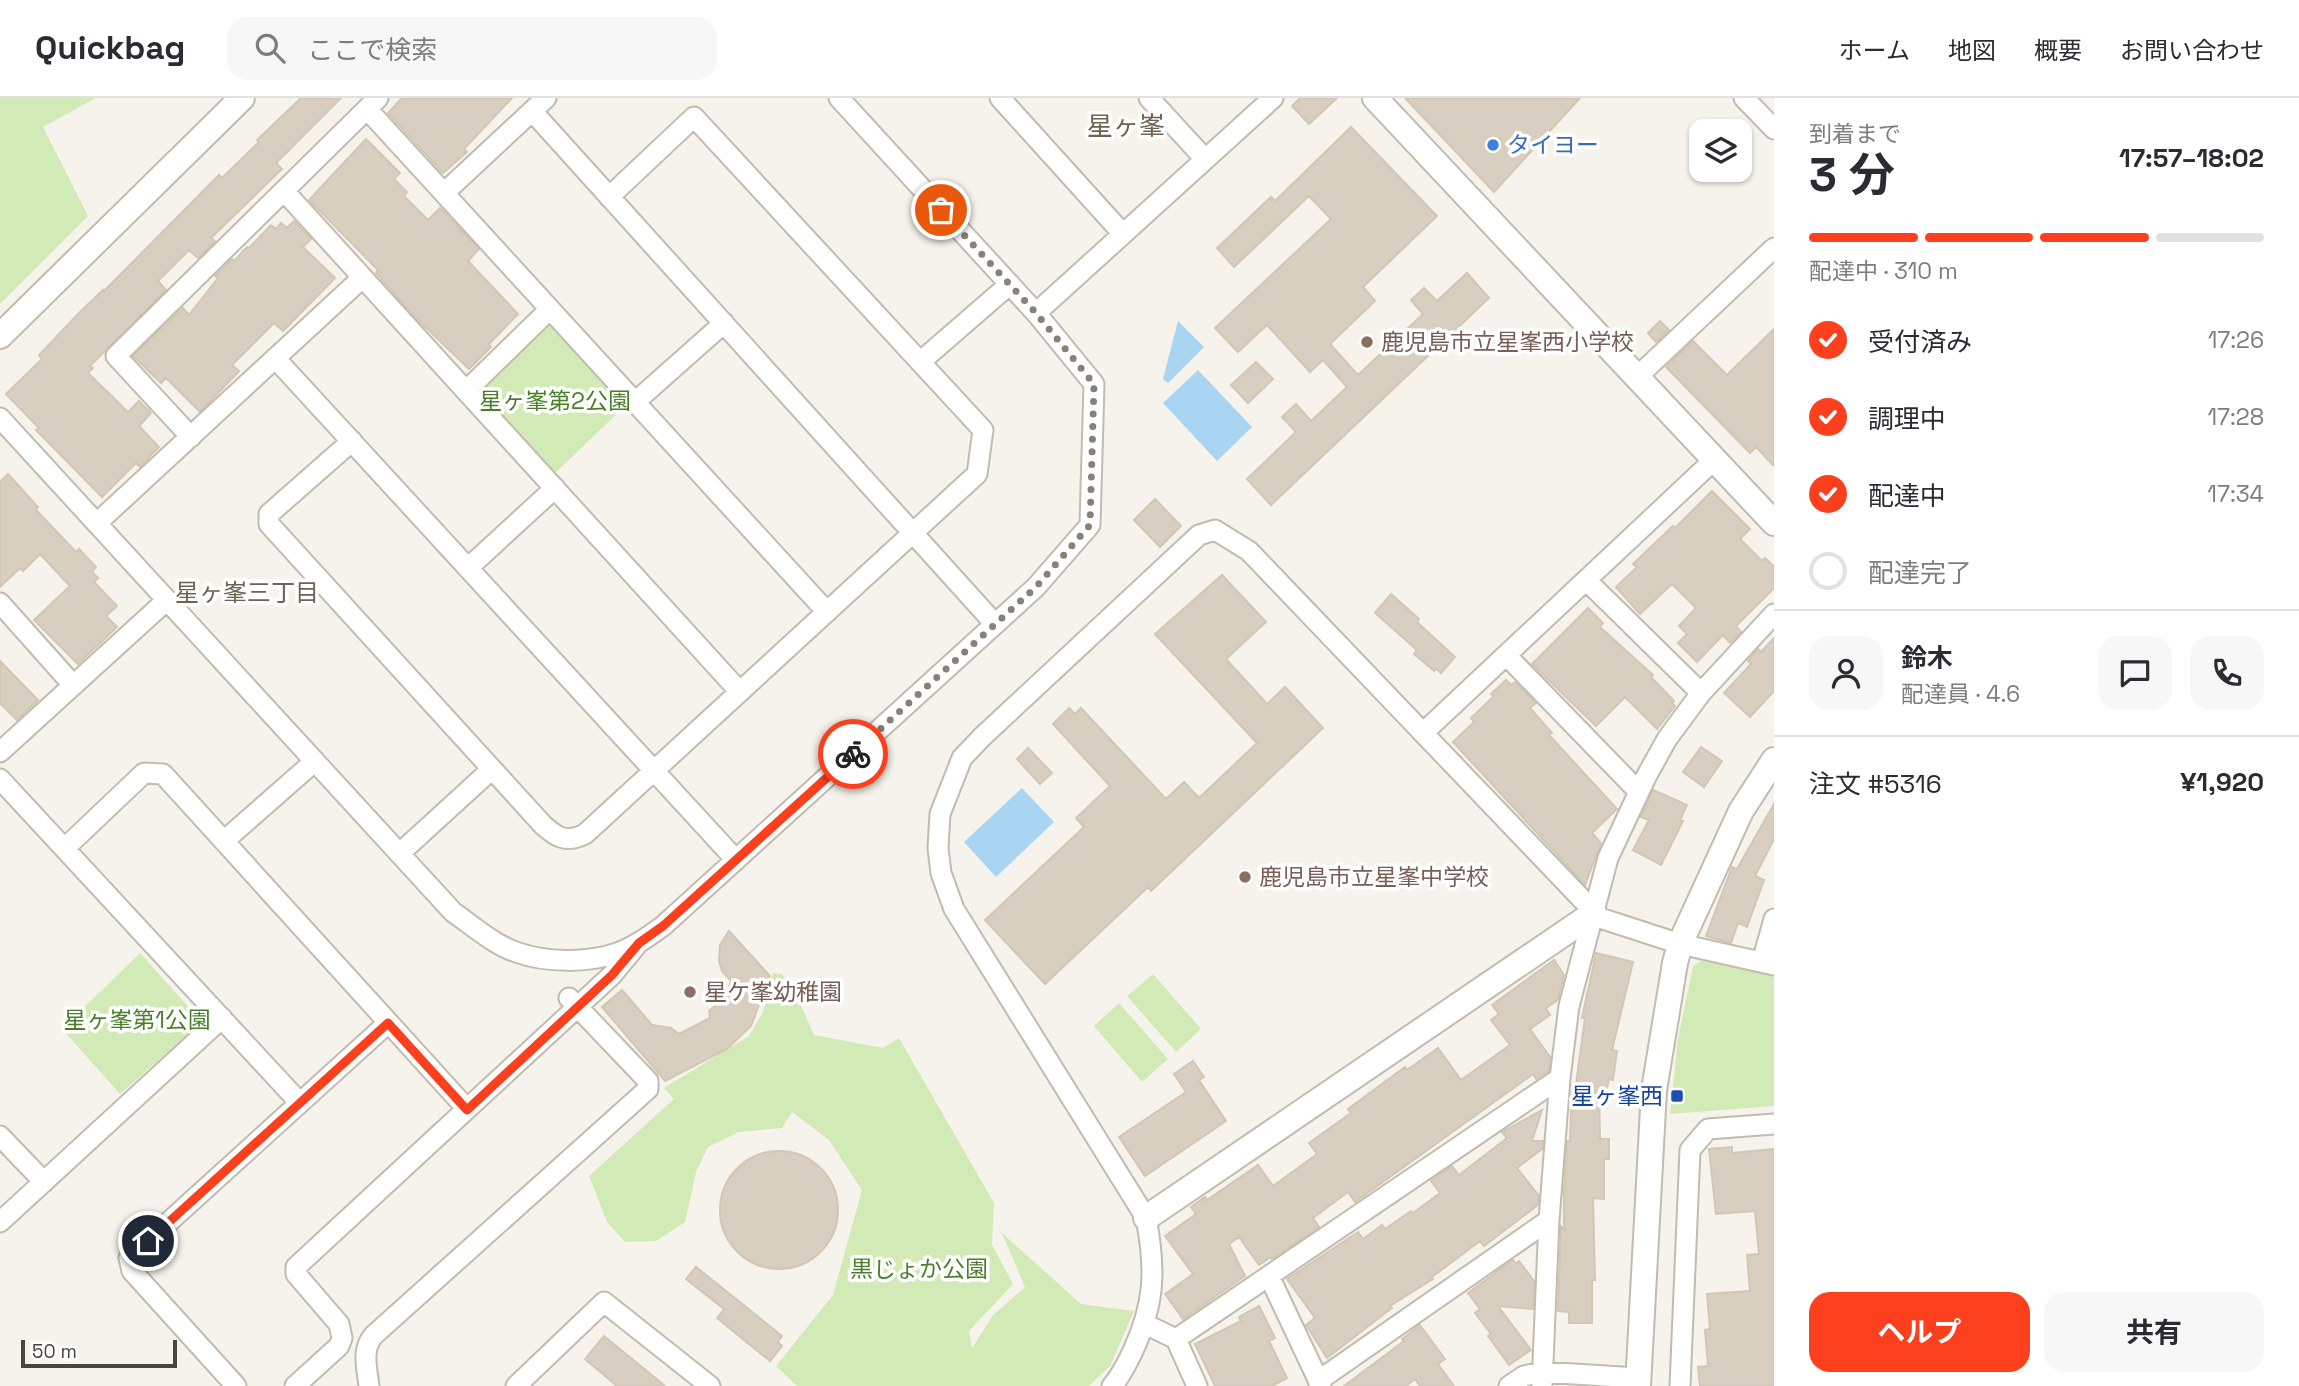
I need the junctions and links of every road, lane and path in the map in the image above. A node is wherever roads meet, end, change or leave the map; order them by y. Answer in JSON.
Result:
{"nodes":[{"id":1,"x":242,"y":98,"type":"edge"},
{"id":2,"x":839,"y":98,"type":"edge"},
{"id":3,"x":1000,"y":98,"type":"edge"},
{"id":4,"x":1149,"y":98,"type":"edge"},
{"id":5,"x":1273,"y":98,"type":"edge"},
{"id":6,"x":1375,"y":98,"type":"edge"},
{"id":7,"x":1744,"y":98,"type":"edge"},
{"id":8,"x":372,"y":104,"type":"edge"},
{"id":9,"x":539,"y":104,"type":"edge"},
{"id":10,"x":1774,"y":129,"type":"edge"},
{"id":11,"x":1205,"y":159,"type":"junction"},
{"id":12,"x":284,"y":191,"type":"junction"},
{"id":13,"x":443,"y":193,"type":"junction"},
{"id":14,"x":609,"y":197,"type":"junction"},
{"id":15,"x":1123,"y":233,"type":"junction"},
{"id":16,"x":1774,"y":248,"type":"edge"},
{"id":17,"x":362,"y":278,"type":"junction"},
{"id":18,"x":1010,"y":284,"type":"junction"},
{"id":19,"x":550,"y":309,"type":"junction"},
{"id":20,"x":1036,"y":313,"type":"junction"},
{"id":21,"x":724,"y":323,"type":"junction"},
{"id":22,"x":0,"y":336,"type":"edge"},
{"id":23,"x":275,"y":358,"type":"junction"},
{"id":24,"x":920,"y":362,"type":"junction"},
{"id":25,"x":1637,"y":377,"type":"junction"},
{"id":26,"x":466,"y":391,"type":"junction"},
{"id":27,"x":635,"y":402,"type":"junction"},
{"id":28,"x":0,"y":418,"type":"edge"},
{"id":29,"x":191,"y":437,"type":"junction"},
{"id":30,"x":352,"y":441,"type":"junction"},
{"id":31,"x":1714,"y":460,"type":"junction"},
{"id":32,"x":555,"y":488,"type":"junction"},
{"id":33,"x":97,"y":523,"type":"junction"},
{"id":34,"x":1774,"y":523,"type":"edge"},
{"id":35,"x":913,"y":533,"type":"junction"},
{"id":36,"x":468,"y":568,"type":"junction"},
{"id":37,"x":1587,"y":580,"type":"junction"},
{"id":38,"x":167,"y":600,"type":"junction"},
{"id":39,"x":0,"y":603,"type":"edge"},
{"id":40,"x":827,"y":612,"type":"junction"},
{"id":41,"x":1774,"y":614,"type":"edge"},
{"id":42,"x":995,"y":624,"type":"junction"},
{"id":43,"x":1506,"y":655,"type":"junction"},
{"id":44,"x":74,"y":685,"type":"junction"},
{"id":45,"x":740,"y":692,"type":"junction"},
{"id":46,"x":1701,"y":693,"type":"junction"},
{"id":47,"x":1423,"y":733,"type":"junction"},
{"id":48,"x":0,"y":752,"type":"edge"},
{"id":49,"x":1774,"y":760,"type":"edge"},
{"id":50,"x":315,"y":761,"type":"junction"},
{"id":51,"x":492,"y":769,"type":"junction"},
{"id":52,"x":654,"y":771,"type":"junction"},
{"id":53,"x":0,"y":779,"type":"edge"},
{"id":54,"x":1639,"y":792,"type":"junction"},
{"id":55,"x":224,"y":841,"type":"junction"},
{"id":56,"x":65,"y":848,"type":"junction"},
{"id":57,"x":400,"y":853,"type":"junction"},
{"id":58,"x":736,"y":860,"type":"junction"},
{"id":59,"x":1594,"y":913,"type":"junction"},
{"id":60,"x":1774,"y":919,"type":"edge"},
{"id":61,"x":639,"y":943,"type":"junction"},
{"id":62,"x":1680,"y":944,"type":"junction"},
{"id":63,"x":1768,"y":964,"type":"edge"},
{"id":64,"x":573,"y":1002,"type":"junction"},
{"id":65,"x":222,"y":1018,"type":"junction"},
{"id":66,"x":388,"y":1023,"type":"junction"},
{"id":67,"x":1560,"y":1078,"type":"junction"},
{"id":68,"x":300,"y":1103,"type":"junction"},
{"id":69,"x":467,"y":1110,"type":"junction"},
{"id":70,"x":1774,"y":1124,"type":"edge"},
{"id":71,"x":0,"y":1136,"type":"edge"},
{"id":72,"x":44,"y":1182,"type":"junction"},
{"id":73,"x":1146,"y":1218,"type":"junction"},
{"id":74,"x":1549,"y":1220,"type":"junction"},
{"id":75,"x":0,"y":1223,"type":"edge"},
{"id":76,"x":1269,"y":1276,"type":"junction"},
{"id":77,"x":1145,"y":1324,"type":"junction"},
{"id":78,"x":1176,"y":1339,"type":"junction"},
{"id":79,"x":1542,"y":1379,"type":"edge"},
{"id":80,"x":1638,"y":1382,"type":"edge"},
{"id":81,"x":1320,"y":1383,"type":"edge"},
{"id":82,"x":236,"y":1386,"type":"edge"},
{"id":83,"x":295,"y":1386,"type":"edge"},
{"id":84,"x":369,"y":1386,"type":"edge"},
{"id":85,"x":516,"y":1386,"type":"edge"},
{"id":86,"x":710,"y":1386,"type":"edge"},
{"id":87,"x":1112,"y":1386,"type":"edge"},
{"id":88,"x":1197,"y":1386,"type":"edge"},
{"id":89,"x":1509,"y":1386,"type":"edge"},
{"id":90,"x":1680,"y":1386,"type":"edge"}],
"edges":[{"from":1,"to":22,"type":"street"},
{"from":2,"to":18,"type":"street"},
{"from":3,"to":15,"type":"street"},
{"from":4,"to":11,"type":"street"},
{"from":5,"to":11,"type":"street"},
{"from":6,"to":25,"type":"street"},
{"from":7,"to":10,"type":"street"},
{"from":8,"to":12,"type":"street"},
{"from":8,"to":13,"type":"street"},
{"from":9,"to":13,"type":"street"},
{"from":9,"to":14,"type":"street"},
{"from":11,"to":15,"type":"street"},
{"from":12,"to":17,"type":"street"},
{"from":12,"to":29,"type":"street"},
{"from":13,"to":19,"type":"street"},
{"from":14,"to":21,"type":"street"},
{"from":14,"to":24,"type":"street"},
{"from":15,"to":20,"type":"street"},
{"from":16,"to":25,"type":"street"},
{"from":17,"to":23,"type":"street"},
{"from":17,"to":26,"type":"street"},
{"from":18,"to":20,"type":"street"},
{"from":18,"to":24,"type":"street"},
{"from":19,"to":26,"type":"street"},
{"from":19,"to":27,"type":"street"},
{"from":20,"to":42,"type":"street"},
{"from":21,"to":27,"type":"street"},
{"from":21,"to":35,"type":"street"},
{"from":23,"to":29,"type":"street"},
{"from":23,"to":30,"type":"street"},
{"from":24,"to":35,"type":"street"},
{"from":25,"to":31,"type":"street"},
{"from":26,"to":32,"type":"street"},
{"from":27,"to":40,"type":"street"},
{"from":28,"to":33,"type":"street"},
{"from":29,"to":33,"type":"street"},
{"from":30,"to":36,"type":"street"},
{"from":30,"to":51,"type":"street"},
{"from":31,"to":34,"type":"street"},
{"from":31,"to":37,"type":"street"},
{"from":32,"to":36,"type":"street"},
{"from":32,"to":45,"type":"street"},
{"from":33,"to":38,"type":"street"},
{"from":35,"to":40,"type":"street"},
{"from":35,"to":42,"type":"street"},
{"from":36,"to":52,"type":"street"},
{"from":37,"to":43,"type":"street"},
{"from":37,"to":46,"type":"street"},
{"from":38,"to":44,"type":"street"},
{"from":38,"to":50,"type":"street"},
{"from":39,"to":44,"type":"street"},
{"from":40,"to":45,"type":"street"},
{"from":41,"to":46,"type":"street"},
{"from":42,"to":58,"type":"street"},
{"from":43,"to":47,"type":"street"},
{"from":43,"to":54,"type":"street"},
{"from":44,"to":48,"type":"street"},
{"from":45,"to":52,"type":"street"},
{"from":46,"to":54,"type":"street"},
{"from":47,"to":59,"type":"street"},
{"from":47,"to":73,"type":"street"},
{"from":49,"to":62,"type":"street"},
{"from":50,"to":55,"type":"street"},
{"from":50,"to":57,"type":"street"},
{"from":51,"to":52,"type":"street"},
{"from":51,"to":57,"type":"street"},
{"from":52,"to":58,"type":"street"},
{"from":53,"to":56,"type":"street"},
{"from":54,"to":59,"type":"street"},
{"from":55,"to":56,"type":"street"},
{"from":55,"to":66,"type":"street"},
{"from":56,"to":65,"type":"street"},
{"from":57,"to":61,"type":"street"},
{"from":58,"to":61,"type":"street"},
{"from":59,"to":62,"type":"street"},
{"from":59,"to":67,"type":"street"},
{"from":59,"to":73,"type":"street"},
{"from":60,"to":63,"type":"street"},
{"from":61,"to":64,"type":"street"},
{"from":62,"to":63,"type":"street"},
{"from":62,"to":80,"type":"street"},
{"from":64,"to":69,"type":"street"},
{"from":64,"to":84,"type":"street"},
{"from":65,"to":68,"type":"street"},
{"from":65,"to":72,"type":"street"},
{"from":66,"to":68,"type":"street"},
{"from":66,"to":69,"type":"street"},
{"from":67,"to":74,"type":"street"},
{"from":67,"to":76,"type":"street"},
{"from":68,"to":82,"type":"street"},
{"from":69,"to":83,"type":"street"},
{"from":70,"to":90,"type":"street"},
{"from":71,"to":72,"type":"street"},
{"from":72,"to":75,"type":"street"},
{"from":73,"to":77,"type":"street"},
{"from":74,"to":79,"type":"street"},
{"from":74,"to":81,"type":"street"},
{"from":76,"to":78,"type":"street"},
{"from":76,"to":81,"type":"street"},
{"from":77,"to":78,"type":"street"},
{"from":77,"to":87,"type":"street"},
{"from":78,"to":88,"type":"street"},
{"from":79,"to":80,"type":"street"},
{"from":79,"to":89,"type":"street"},
{"from":85,"to":86,"type":"street"}]}
